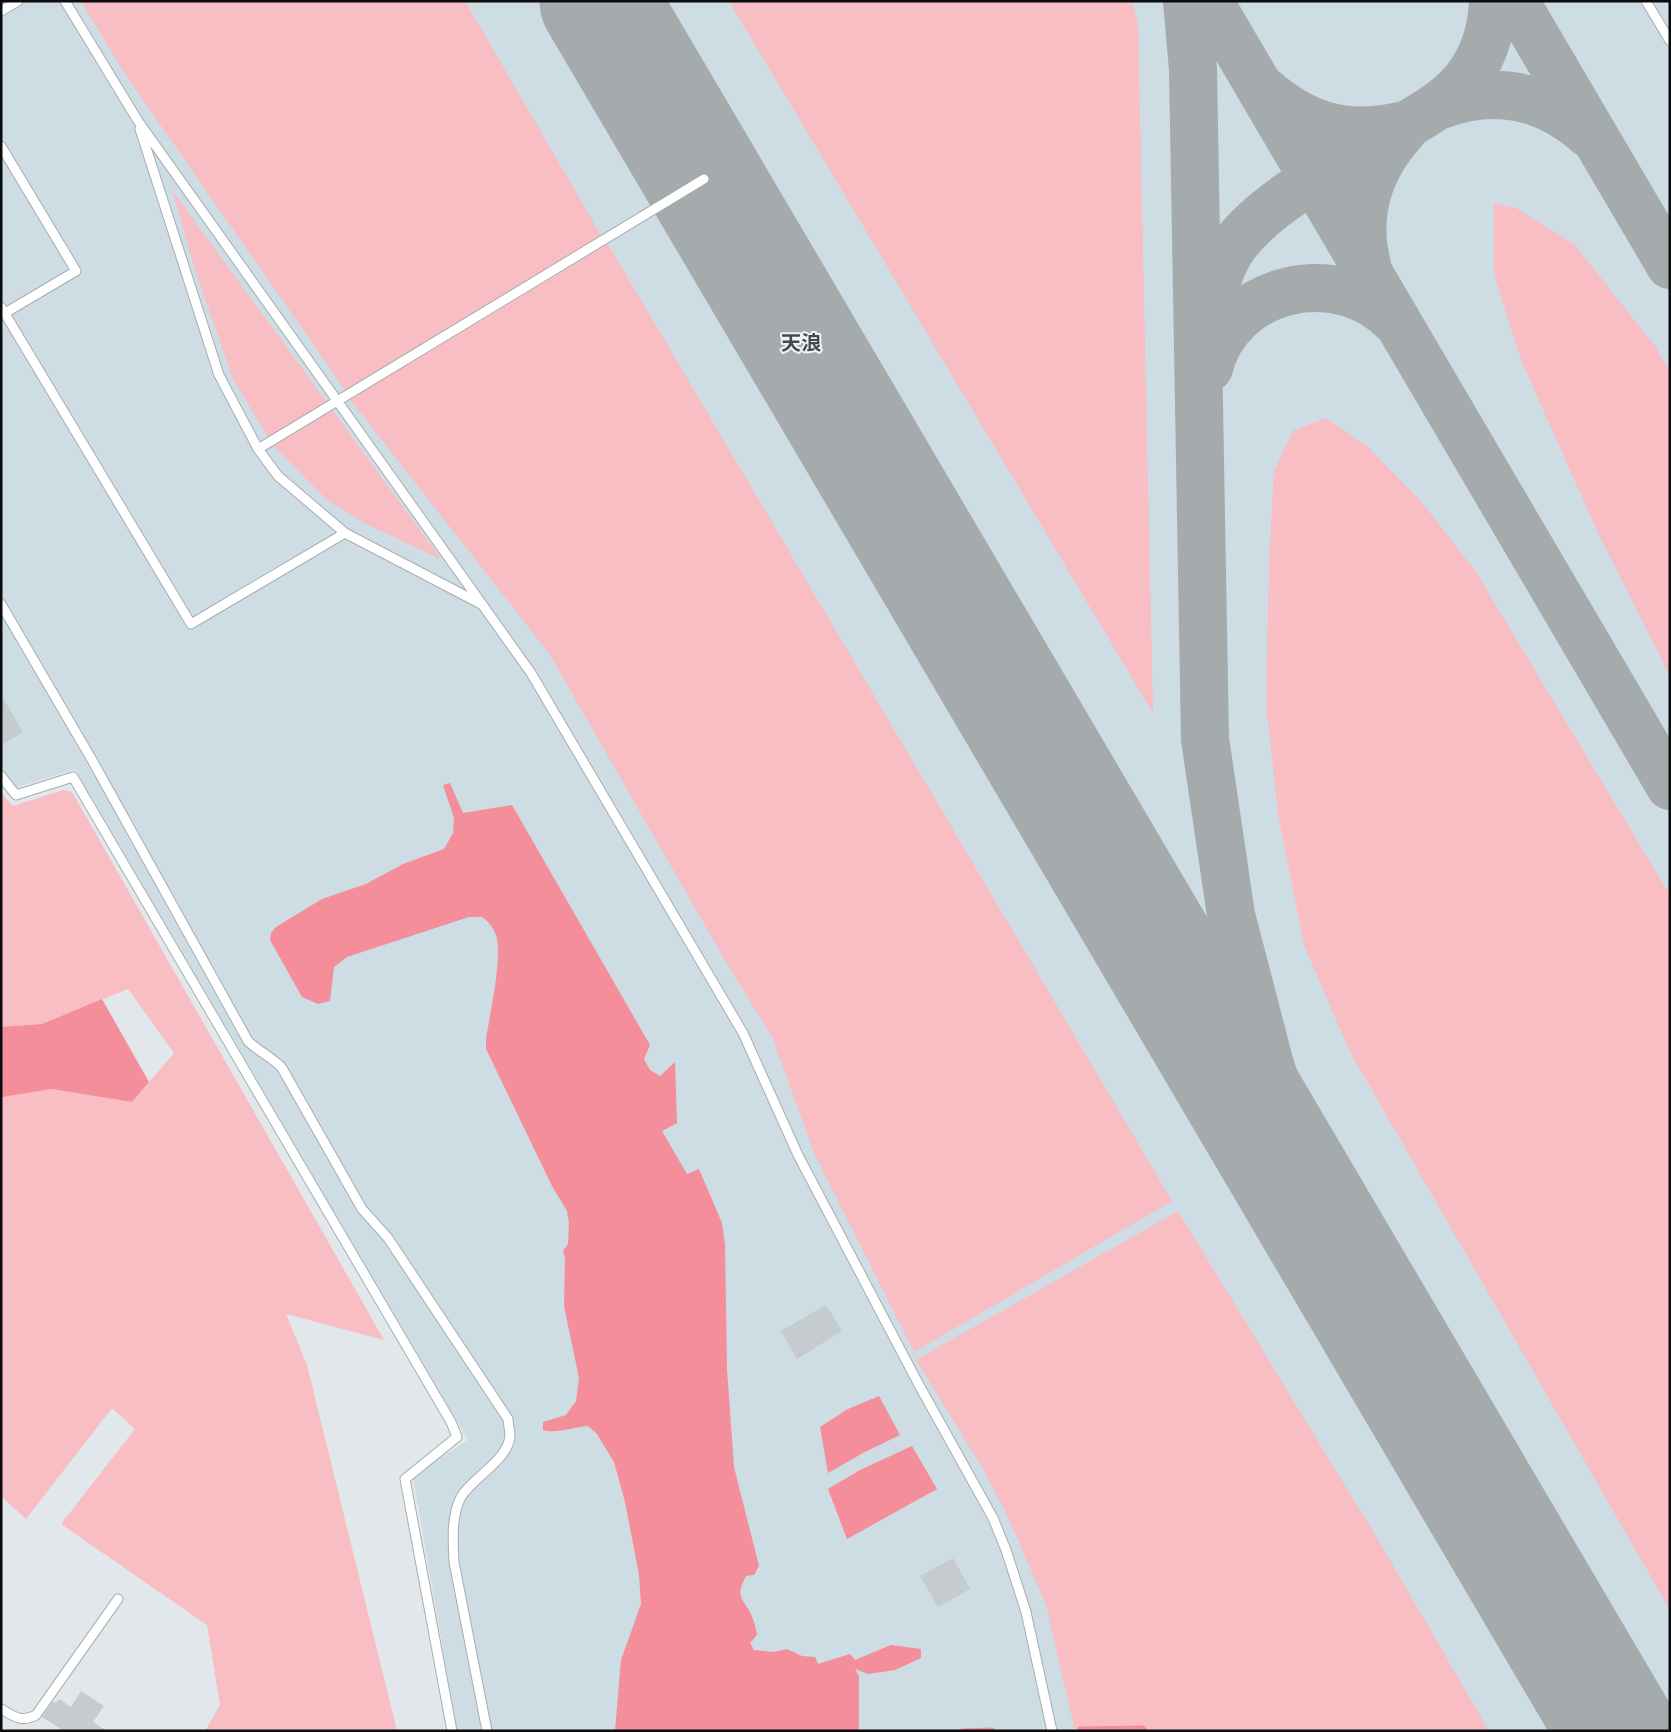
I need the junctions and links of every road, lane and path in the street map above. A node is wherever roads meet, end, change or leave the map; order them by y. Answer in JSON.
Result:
{"nodes":[{"id":1,"x":18,"y":1,"type":"edge"},
{"id":2,"x":65,"y":1,"type":"edge"},
{"id":3,"x":1646,"y":1,"type":"edge"},
{"id":4,"x":1,"y":11,"type":"edge"},
{"id":5,"x":1670,"y":42,"type":"edge"},
{"id":6,"x":138,"y":122,"type":"junction"},
{"id":7,"x":1,"y":146,"type":"edge"},
{"id":8,"x":704,"y":179,"type":"dead end"},
{"id":9,"x":3,"y":310,"type":"edge"},
{"id":10,"x":338,"y":401,"type":"junction"},
{"id":11,"x":258,"y":449,"type":"junction"},
{"id":12,"x":344,"y":533,"type":"junction"},
{"id":13,"x":1,"y":604,"type":"edge"},
{"id":14,"x":484,"y":605,"type":"junction"},
{"id":15,"x":1,"y":776,"type":"edge"},
{"id":16,"x":118,"y":1600,"type":"dead end"},
{"id":17,"x":1,"y":1709,"type":"edge"},
{"id":18,"x":452,"y":1731,"type":"edge"},
{"id":19,"x":487,"y":1731,"type":"edge"},
{"id":20,"x":1052,"y":1731,"type":"edge"}],
"edges":[{"from":1,"to":4,"type":"lane"},
{"from":2,"to":6,"type":"lane"},
{"from":3,"to":5,"type":"lane"},
{"from":6,"to":10,"type":"lane"},
{"from":6,"to":11,"type":"lane"},
{"from":7,"to":9,"type":"lane"},
{"from":8,"to":10,"type":"lane"},
{"from":9,"to":12,"type":"lane"},
{"from":10,"to":11,"type":"lane"},
{"from":10,"to":14,"type":"lane"},
{"from":11,"to":12,"type":"lane"},
{"from":12,"to":14,"type":"lane"},
{"from":13,"to":19,"type":"lane"},
{"from":14,"to":20,"type":"lane"},
{"from":15,"to":18,"type":"lane"},
{"from":16,"to":17,"type":"lane"}]}
